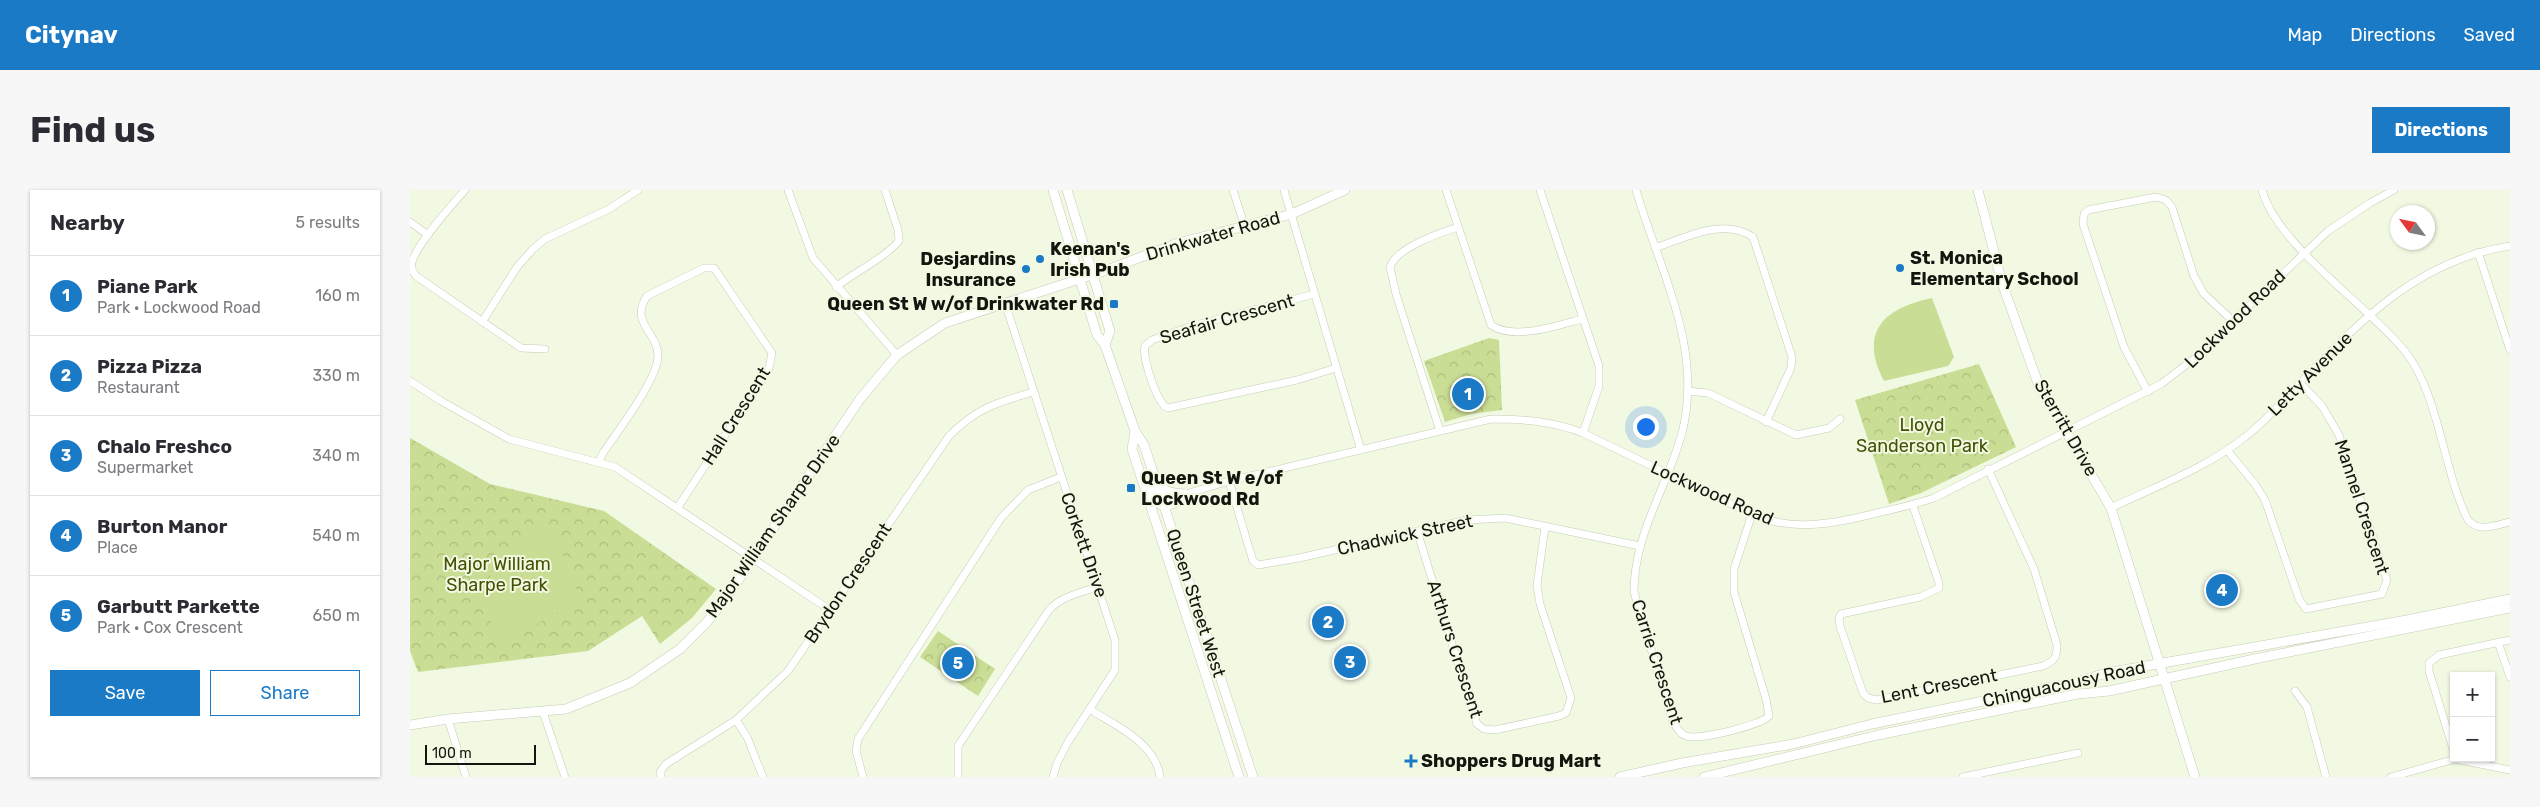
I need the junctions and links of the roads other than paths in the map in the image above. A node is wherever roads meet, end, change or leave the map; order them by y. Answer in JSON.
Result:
{"nodes":[{"id":1,"x":465,"y":190,"type":"edge"},
{"id":2,"x":638,"y":190,"type":"edge"},
{"id":3,"x":788,"y":190,"type":"edge"},
{"id":4,"x":885,"y":190,"type":"edge"},
{"id":5,"x":1054,"y":190,"type":"edge"},
{"id":6,"x":1067,"y":190,"type":"edge"},
{"id":7,"x":1232,"y":190,"type":"edge"},
{"id":8,"x":1284,"y":190,"type":"edge"},
{"id":9,"x":1345,"y":190,"type":"edge"},
{"id":10,"x":1446,"y":190,"type":"edge"},
{"id":11,"x":1540,"y":190,"type":"edge"},
{"id":12,"x":1636,"y":190,"type":"edge"},
{"id":13,"x":1978,"y":190,"type":"edge"},
{"id":14,"x":2262,"y":190,"type":"edge"},
{"id":15,"x":2394,"y":190,"type":"edge"},
{"id":16,"x":1292,"y":214,"type":"junction"},
{"id":17,"x":410,"y":222,"type":"edge"},
{"id":18,"x":1245,"y":227,"type":"junction"},
{"id":19,"x":1458,"y":228,"type":"junction"},
{"id":20,"x":428,"y":236,"type":"junction"},
{"id":21,"x":2510,"y":246,"type":"edge"},
{"id":22,"x":1655,"y":248,"type":"junction"},
{"id":23,"x":2478,"y":252,"type":"junction"},
{"id":24,"x":2304,"y":253,"type":"junction"},
{"id":25,"x":1093,"y":274,"type":"junction"},
{"id":26,"x":1080,"y":278,"type":"junction"},
{"id":27,"x":836,"y":287,"type":"junction"},
{"id":28,"x":1314,"y":294,"type":"junction"},
{"id":29,"x":1004,"y":304,"type":"junction"},
{"id":30,"x":2370,"y":314,"type":"junction"},
{"id":31,"x":1582,"y":319,"type":"junction"},
{"id":32,"x":2233,"y":321,"type":"junction"},
{"id":33,"x":482,"y":322,"type":"junction"},
{"id":34,"x":1105,"y":345,"type":"junction"},
{"id":35,"x":545,"y":349,"type":"dead end"},
{"id":36,"x":2510,"y":350,"type":"edge"},
{"id":37,"x":896,"y":355,"type":"junction"},
{"id":38,"x":1336,"y":368,"type":"junction"},
{"id":39,"x":410,"y":381,"type":"edge"},
{"id":40,"x":2300,"y":383,"type":"junction"},
{"id":41,"x":1687,"y":391,"type":"junction"},
{"id":42,"x":1032,"y":392,"type":"junction"},
{"id":43,"x":2148,"y":392,"type":"junction"},
{"id":44,"x":1840,"y":420,"type":"dead end"},
{"id":45,"x":1766,"y":422,"type":"junction"},
{"id":46,"x":1135,"y":431,"type":"junction"},
{"id":47,"x":1440,"y":431,"type":"junction"},
{"id":48,"x":1584,"y":433,"type":"junction"},
{"id":49,"x":2065,"y":433,"type":"junction"},
{"id":50,"x":1132,"y":449,"type":"junction"},
{"id":51,"x":1361,"y":450,"type":"junction"},
{"id":52,"x":2227,"y":450,"type":"junction"},
{"id":53,"x":599,"y":462,"type":"junction"},
{"id":54,"x":1150,"y":463,"type":"junction"},
{"id":55,"x":1988,"y":469,"type":"junction"},
{"id":56,"x":1667,"y":473,"type":"junction"},
{"id":57,"x":1061,"y":477,"type":"junction"},
{"id":58,"x":1229,"y":481,"type":"junction"},
{"id":59,"x":1186,"y":494,"type":"junction"},
{"id":60,"x":1164,"y":506,"type":"junction"},
{"id":61,"x":1913,"y":506,"type":"junction"},
{"id":62,"x":678,"y":507,"type":"junction"},
{"id":63,"x":2111,"y":508,"type":"junction"},
{"id":64,"x":1752,"y":514,"type":"junction"},
{"id":65,"x":2510,"y":522,"type":"edge"},
{"id":66,"x":1545,"y":527,"type":"junction"},
{"id":67,"x":1417,"y":531,"type":"junction"},
{"id":68,"x":1640,"y":546,"type":"junction"},
{"id":69,"x":753,"y":558,"type":"junction"},
{"id":70,"x":1098,"y":587,"type":"junction"},
{"id":71,"x":2510,"y":599,"type":"edge"},
{"id":72,"x":2510,"y":608,"type":"edge"},
{"id":73,"x":830,"y":610,"type":"junction"},
{"id":74,"x":2510,"y":640,"type":"edge"},
{"id":75,"x":2498,"y":642,"type":"junction"},
{"id":76,"x":1211,"y":648,"type":"junction"},
{"id":77,"x":1198,"y":652,"type":"junction"},
{"id":78,"x":2161,"y":663,"type":"junction"},
{"id":79,"x":2510,"y":677,"type":"edge"},
{"id":80,"x":2166,"y":678,"type":"junction"},
{"id":81,"x":2295,"y":691,"type":"dead end"},
{"id":82,"x":1090,"y":710,"type":"junction"},
{"id":83,"x":543,"y":712,"type":"junction"},
{"id":84,"x":448,"y":719,"type":"junction"},
{"id":85,"x":736,"y":720,"type":"junction"},
{"id":86,"x":410,"y":725,"type":"edge"},
{"id":87,"x":2450,"y":741,"type":"edge"},
{"id":88,"x":2078,"y":753,"type":"dead end"},
{"id":89,"x":2450,"y":759,"type":"edge"},
{"id":90,"x":2476,"y":762,"type":"edge"},
{"id":91,"x":2510,"y":770,"type":"edge"},
{"id":92,"x":466,"y":777,"type":"edge"},
{"id":93,"x":565,"y":777,"type":"edge"},
{"id":94,"x":661,"y":777,"type":"edge"},
{"id":95,"x":762,"y":777,"type":"edge"},
{"id":96,"x":863,"y":777,"type":"edge"},
{"id":97,"x":958,"y":777,"type":"edge"},
{"id":98,"x":1053,"y":777,"type":"edge"},
{"id":99,"x":1160,"y":777,"type":"edge"},
{"id":100,"x":1239,"y":777,"type":"edge"},
{"id":101,"x":1253,"y":777,"type":"edge"},
{"id":102,"x":1620,"y":777,"type":"edge"},
{"id":103,"x":1704,"y":777,"type":"edge"},
{"id":104,"x":1963,"y":777,"type":"edge"},
{"id":105,"x":2196,"y":777,"type":"edge"},
{"id":106,"x":2326,"y":777,"type":"edge"},
{"id":107,"x":2391,"y":777,"type":"edge"}],
"edges":[{"from":1,"to":20,"type":"street"},
{"from":2,"to":33,"type":"street"},
{"from":3,"to":27,"type":"street"},
{"from":4,"to":27,"type":"street"},
{"from":5,"to":26,"type":"main road","name":"Queen Street West"},
{"from":6,"to":25,"type":"main road","name":"Queen Street West"},
{"from":7,"to":18,"type":"street"},
{"from":8,"to":16,"type":"street"},
{"from":9,"to":16,"type":"main road","name":"Drinkwater Road"},
{"from":10,"to":19,"type":"street"},
{"from":11,"to":31,"type":"street"},
{"from":12,"to":22,"type":"street","name":"Carrie Crescent"},
{"from":13,"to":49,"type":"main road","name":"Sterritt Drive"},
{"from":14,"to":24,"type":"street"},
{"from":15,"to":24,"type":"street","name":"Lockwood Road"},
{"from":16,"to":18,"type":"main road","name":"Drinkwater Road"},
{"from":16,"to":28,"type":"street"},
{"from":17,"to":20,"type":"street"},
{"from":18,"to":25,"type":"main road","name":"Drinkwater Road"},
{"from":19,"to":31,"type":"street"},
{"from":19,"to":47,"type":"street"},
{"from":20,"to":33,"type":"street"},
{"from":21,"to":23,"type":"street","name":"Letty Avenue"},
{"from":22,"to":41,"type":"street","name":"Carrie Crescent"},
{"from":22,"to":45,"type":"street"},
{"from":23,"to":30,"type":"street","name":"Letty Avenue"},
{"from":23,"to":36,"type":"street"},
{"from":24,"to":30,"type":"street"},
{"from":24,"to":32,"type":"street","name":"Lockwood Road"},
{"from":25,"to":26,"type":"main road","name":"Drinkwater Road"},
{"from":25,"to":34,"type":"main road","name":"Queen Street West"},
{"from":26,"to":29,"type":"main road","name":"Major William Sharpe Drive"},
{"from":26,"to":34,"type":"main road","name":"Queen Street West"},
{"from":27,"to":37,"type":"street"},
{"from":28,"to":38,"type":"street"},
{"from":28,"to":38,"type":"street","name":"Seafair Crescent"},
{"from":29,"to":37,"type":"main road","name":"Major William Sharpe Drive"},
{"from":29,"to":42,"type":"street","name":"Corkett Drive"},
{"from":30,"to":40,"type":"street","name":"Letty Avenue"},
{"from":30,"to":65,"type":"street"},
{"from":31,"to":48,"type":"street"},
{"from":32,"to":43,"type":"street","name":"Lockwood Road"},
{"from":32,"to":43,"type":"street"},
{"from":33,"to":35,"type":"street"},
{"from":34,"to":46,"type":"main road","name":"Queen Street West"},
{"from":37,"to":69,"type":"main road","name":"Major William Sharpe Drive"},
{"from":38,"to":51,"type":"street"},
{"from":39,"to":53,"type":"street"},
{"from":40,"to":52,"type":"street","name":"Letty Avenue"},
{"from":40,"to":52,"type":"street","name":"Mannel Crescent"},
{"from":41,"to":45,"type":"street"},
{"from":41,"to":56,"type":"street","name":"Carrie Crescent"},
{"from":42,"to":57,"type":"street","name":"Corkett Drive"},
{"from":42,"to":73,"type":"street","name":"Brydon Crescent"},
{"from":43,"to":49,"type":"street","name":"Lockwood Road"},
{"from":44,"to":45,"type":"street"},
{"from":46,"to":50,"type":"main road","name":"Queen Street West"},
{"from":46,"to":54,"type":"main road","name":"Queen Street West"},
{"from":47,"to":48,"type":"street","name":"Lockwood Road"},
{"from":47,"to":51,"type":"street","name":"Lockwood Road"},
{"from":48,"to":56,"type":"street","name":"Lockwood Road"},
{"from":49,"to":55,"type":"street","name":"Lockwood Road"},
{"from":49,"to":63,"type":"main road","name":"Sterritt Drive"},
{"from":50,"to":60,"type":"main road"},
{"from":50,"to":77,"type":"main road","name":"Queen Street West"},
{"from":51,"to":58,"type":"street","name":"Lockwood Road"},
{"from":52,"to":63,"type":"street","name":"Letty Avenue"},
{"from":53,"to":62,"type":"street"},
{"from":53,"to":62,"type":"street","name":"Hall Crescent"},
{"from":54,"to":59,"type":"main road"},
{"from":54,"to":60,"type":"main road","name":"Queen Street West"},
{"from":55,"to":61,"type":"street","name":"Lockwood Road"},
{"from":55,"to":61,"type":"street","name":"Lent Crescent"},
{"from":56,"to":64,"type":"street","name":"Lockwood Road"},
{"from":56,"to":68,"type":"street","name":"Carrie Crescent"},
{"from":57,"to":70,"type":"street","name":"Corkett Drive"},
{"from":57,"to":96,"type":"street"},
{"from":58,"to":59,"type":"street","name":"Lockwood Road"},
{"from":58,"to":67,"type":"street","name":"Chadwick Street"},
{"from":59,"to":60,"type":"main road"},
{"from":60,"to":76,"type":"main road","name":"Queen Street West"},
{"from":61,"to":64,"type":"street","name":"Lockwood Road"},
{"from":62,"to":69,"type":"street"},
{"from":63,"to":78,"type":"main road","name":"Sterritt Drive"},
{"from":64,"to":68,"type":"street","name":"Carrie Crescent"},
{"from":66,"to":67,"type":"street","name":"Chadwick Street"},
{"from":66,"to":67,"type":"street","name":"Arthurs Crescent"},
{"from":66,"to":68,"type":"street","name":"Chadwick Street"},
{"from":69,"to":73,"type":"street"},
{"from":69,"to":83,"type":"main road","name":"Major William Sharpe Drive"},
{"from":70,"to":82,"type":"street","name":"Corkett Drive"},
{"from":70,"to":97,"type":"street"},
{"from":71,"to":78,"type":"main road","name":"Chinguacousy Road"},
{"from":72,"to":80,"type":"main road","name":"Chinguacousy Road"},
{"from":73,"to":85,"type":"street","name":"Brydon Crescent"},
{"from":74,"to":75,"type":"street"},
{"from":75,"to":79,"type":"street"},
{"from":75,"to":87,"type":"street"},
{"from":76,"to":77,"type":"main road"},
{"from":76,"to":101,"type":"main road","name":"Queen Street West"},
{"from":77,"to":100,"type":"main road","name":"Queen Street West"},
{"from":78,"to":80,"type":"main road","name":"Sterritt Drive"},
{"from":78,"to":102,"type":"main road","name":"Chinguacousy Road"},
{"from":80,"to":103,"type":"main road","name":"Chinguacousy Road"},
{"from":80,"to":105,"type":"main road","name":"Sterritt Drive"},
{"from":81,"to":106,"type":"street"},
{"from":82,"to":98,"type":"street","name":"Corkett Drive"},
{"from":82,"to":99,"type":"street"},
{"from":83,"to":84,"type":"main road","name":"Major William Sharpe Drive"},
{"from":83,"to":93,"type":"street"},
{"from":84,"to":86,"type":"main road","name":"Major William Sharpe Drive"},
{"from":84,"to":92,"type":"street"},
{"from":85,"to":94,"type":"street","name":"Brydon Crescent"},
{"from":85,"to":95,"type":"street"},
{"from":88,"to":104,"type":"street"},
{"from":89,"to":107,"type":"street"},
{"from":90,"to":91,"type":"street"}]}
